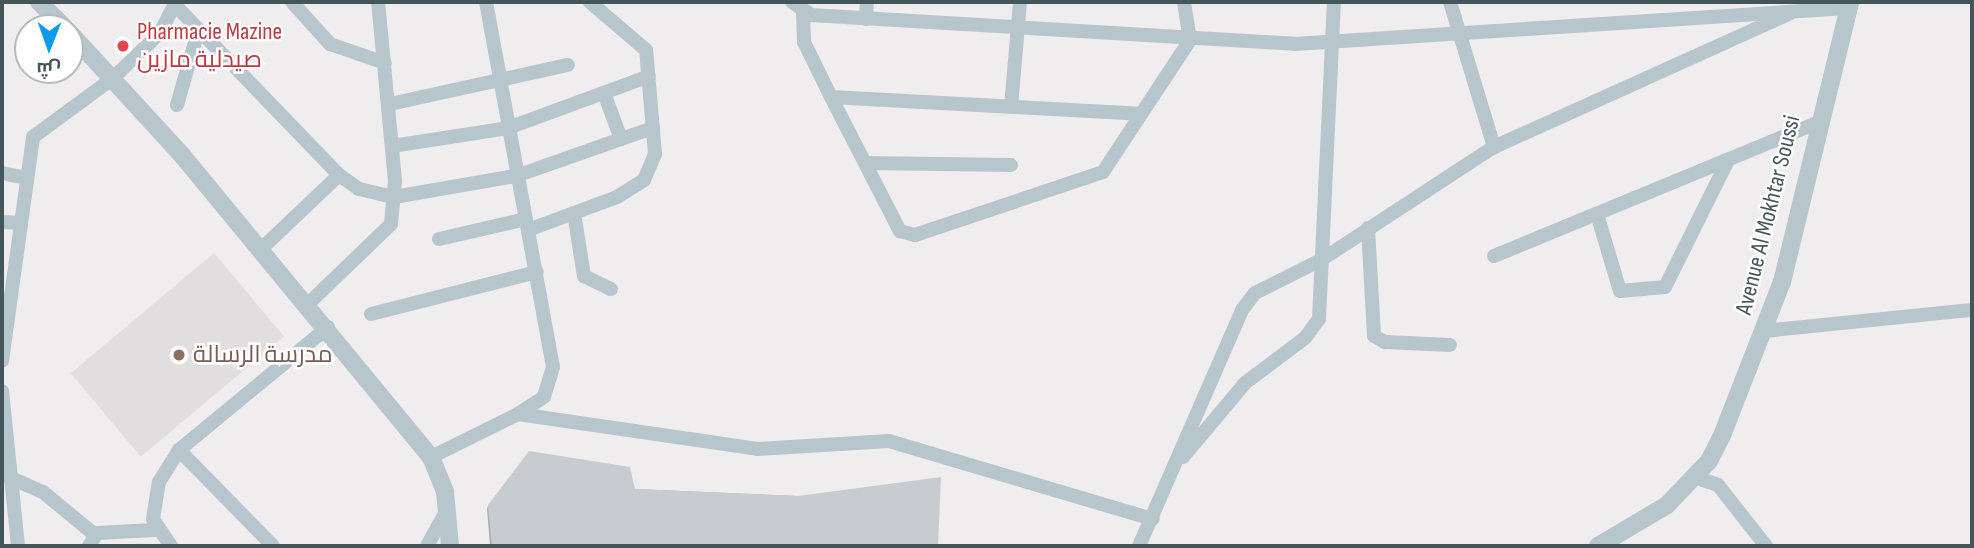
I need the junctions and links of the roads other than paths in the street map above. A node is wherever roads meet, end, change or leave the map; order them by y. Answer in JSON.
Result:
{"nodes":[{"id":1,"x":292,"y":2,"type":"edge"},
{"id":2,"x":378,"y":2,"type":"edge"},
{"id":3,"x":486,"y":2,"type":"edge"},
{"id":4,"x":590,"y":2,"type":"edge"},
{"id":5,"x":792,"y":2,"type":"edge"},
{"id":6,"x":867,"y":2,"type":"edge"},
{"id":7,"x":1020,"y":2,"type":"edge"},
{"id":8,"x":1184,"y":2,"type":"edge"},
{"id":9,"x":1334,"y":2,"type":"edge"},
{"id":10,"x":1450,"y":2,"type":"edge"},
{"id":11,"x":175,"y":4,"type":"edge"},
{"id":12,"x":1849,"y":5,"type":"edge"},
{"id":13,"x":803,"y":12,"type":"junction"},
{"id":14,"x":1792,"y":12,"type":"junction"},
{"id":15,"x":866,"y":19,"type":"junction"},
{"id":16,"x":1021,"y":29,"type":"junction"},
{"id":17,"x":198,"y":32,"type":"junction"},
{"id":18,"x":1459,"y":35,"type":"junction"},
{"id":19,"x":1190,"y":40,"type":"junction"},
{"id":20,"x":1333,"y":43,"type":"junction"},
{"id":21,"x":84,"y":48,"type":"edge"},
{"id":22,"x":385,"y":63,"type":"junction"},
{"id":23,"x":568,"y":65,"type":"dead end"},
{"id":24,"x":649,"y":76,"type":"junction"},
{"id":25,"x":498,"y":78,"type":"junction"},
{"id":26,"x":112,"y":79,"type":"junction"},
{"id":27,"x":604,"y":93,"type":"junction"},
{"id":28,"x":831,"y":97,"type":"junction"},
{"id":29,"x":390,"y":104,"type":"junction"},
{"id":30,"x":177,"y":105,"type":"dead end"},
{"id":31,"x":1011,"y":107,"type":"junction"},
{"id":32,"x":1140,"y":114,"type":"junction"},
{"id":33,"x":1816,"y":123,"type":"junction"},
{"id":34,"x":508,"y":128,"type":"junction"},
{"id":35,"x":653,"y":128,"type":"junction"},
{"id":36,"x":621,"y":139,"type":"junction"},
{"id":37,"x":392,"y":146,"type":"junction"},
{"id":38,"x":1494,"y":146,"type":"junction"},
{"id":39,"x":1728,"y":160,"type":"junction"},
{"id":40,"x":866,"y":163,"type":"junction"},
{"id":41,"x":1011,"y":164,"type":"dead end"},
{"id":42,"x":2,"y":173,"type":"edge"},
{"id":43,"x":339,"y":176,"type":"junction"},
{"id":44,"x":516,"y":176,"type":"junction"},
{"id":45,"x":26,"y":178,"type":"junction"},
{"id":46,"x":394,"y":197,"type":"junction"},
{"id":47,"x":574,"y":213,"type":"junction"},
{"id":48,"x":1597,"y":214,"type":"junction"},
{"id":49,"x":2,"y":222,"type":"edge"},
{"id":50,"x":21,"y":223,"type":"junction"},
{"id":51,"x":527,"y":225,"type":"junction"},
{"id":52,"x":1368,"y":228,"type":"junction"},
{"id":53,"x":439,"y":239,"type":"dead end"},
{"id":54,"x":259,"y":251,"type":"junction"},
{"id":55,"x":1494,"y":256,"type":"dead end"},
{"id":56,"x":1321,"y":260,"type":"junction"},
{"id":57,"x":537,"y":272,"type":"junction"},
{"id":58,"x":611,"y":289,"type":"dead end"},
{"id":59,"x":308,"y":304,"type":"junction"},
{"id":60,"x":1972,"y":310,"type":"edge"},
{"id":61,"x":371,"y":314,"type":"dead end"},
{"id":62,"x":328,"y":327,"type":"junction"},
{"id":63,"x":1764,"y":331,"type":"junction"},
{"id":64,"x":1450,"y":345,"type":"dead end"},
{"id":65,"x":2,"y":361,"type":"edge"},
{"id":66,"x":2,"y":391,"type":"edge"},
{"id":67,"x":518,"y":414,"type":"junction"},
{"id":68,"x":179,"y":450,"type":"junction"},
{"id":69,"x":432,"y":457,"type":"junction"},
{"id":70,"x":1173,"y":469,"type":"junction"},
{"id":71,"x":9,"y":477,"type":"junction"},
{"id":72,"x":1694,"y":477,"type":"junction"},
{"id":73,"x":448,"y":507,"type":"junction"},
{"id":74,"x":1153,"y":519,"type":"junction"},
{"id":75,"x":155,"y":530,"type":"junction"},
{"id":76,"x":91,"y":540,"type":"edge"},
{"id":77,"x":168,"y":545,"type":"edge"},
{"id":78,"x":18,"y":546,"type":"edge"},
{"id":79,"x":273,"y":546,"type":"edge"},
{"id":80,"x":427,"y":546,"type":"edge"},
{"id":81,"x":450,"y":546,"type":"edge"},
{"id":82,"x":1139,"y":546,"type":"edge"},
{"id":83,"x":1598,"y":546,"type":"edge"},
{"id":84,"x":1766,"y":546,"type":"edge"}],
"edges":[{"from":1,"to":22,"type":"street"},
{"from":2,"to":22,"type":"street"},
{"from":3,"to":25,"type":"street"},
{"from":4,"to":24,"type":"street"},
{"from":5,"to":13,"type":"street"},
{"from":6,"to":15,"type":"street"},
{"from":7,"to":16,"type":"street"},
{"from":8,"to":19,"type":"street"},
{"from":9,"to":20,"type":"street"},
{"from":10,"to":18,"type":"street"},
{"from":11,"to":17,"type":"street"},
{"from":11,"to":26,"type":"street"},
{"from":12,"to":14,"type":"street"},
{"from":12,"to":33,"type":"street","name":"Avenue Al Mokhtar Soussi"},
{"from":13,"to":15,"type":"street"},
{"from":13,"to":28,"type":"street"},
{"from":14,"to":18,"type":"street"},
{"from":14,"to":38,"type":"street"},
{"from":15,"to":16,"type":"street"},
{"from":16,"to":19,"type":"street"},
{"from":16,"to":31,"type":"street"},
{"from":17,"to":30,"type":"street"},
{"from":17,"to":43,"type":"street"},
{"from":18,"to":20,"type":"street"},
{"from":18,"to":38,"type":"street"},
{"from":19,"to":20,"type":"street"},
{"from":19,"to":32,"type":"street"},
{"from":20,"to":56,"type":"street"},
{"from":21,"to":26,"type":"street"},
{"from":22,"to":29,"type":"street"},
{"from":23,"to":25,"type":"street"},
{"from":24,"to":27,"type":"street"},
{"from":24,"to":35,"type":"street"},
{"from":25,"to":29,"type":"street"},
{"from":25,"to":34,"type":"street"},
{"from":26,"to":45,"type":"street"},
{"from":26,"to":54,"type":"street"},
{"from":27,"to":34,"type":"street"},
{"from":27,"to":36,"type":"street"},
{"from":28,"to":31,"type":"street"},
{"from":28,"to":40,"type":"street"},
{"from":29,"to":37,"type":"street"},
{"from":31,"to":32,"type":"street"},
{"from":32,"to":40,"type":"street"},
{"from":33,"to":39,"type":"street"},
{"from":33,"to":63,"type":"street","name":"Avenue Al Mokhtar Soussi"},
{"from":34,"to":37,"type":"street"},
{"from":34,"to":44,"type":"street"},
{"from":35,"to":36,"type":"street"},
{"from":35,"to":47,"type":"street"},
{"from":36,"to":44,"type":"street"},
{"from":37,"to":46,"type":"street"},
{"from":38,"to":52,"type":"street"},
{"from":39,"to":48,"type":"street"},
{"from":39,"to":48,"type":"street"},
{"from":40,"to":41,"type":"street"},
{"from":42,"to":45,"type":"street"},
{"from":43,"to":46,"type":"street"},
{"from":43,"to":54,"type":"street"},
{"from":44,"to":46,"type":"street"},
{"from":44,"to":51,"type":"street"},
{"from":45,"to":50,"type":"street"},
{"from":46,"to":59,"type":"street"},
{"from":47,"to":51,"type":"street"},
{"from":47,"to":58,"type":"street"},
{"from":48,"to":55,"type":"street"},
{"from":49,"to":50,"type":"street"},
{"from":50,"to":65,"type":"street"},
{"from":51,"to":53,"type":"street"},
{"from":51,"to":57,"type":"street"},
{"from":52,"to":56,"type":"street"},
{"from":52,"to":64,"type":"street"},
{"from":54,"to":59,"type":"street"},
{"from":56,"to":70,"type":"street"},
{"from":56,"to":70,"type":"street"},
{"from":57,"to":61,"type":"street"},
{"from":57,"to":67,"type":"street"},
{"from":59,"to":62,"type":"street"},
{"from":60,"to":63,"type":"street"},
{"from":62,"to":68,"type":"street"},
{"from":62,"to":69,"type":"street"},
{"from":63,"to":72,"type":"street","name":"Avenue Al Mokhtar Soussi"},
{"from":66,"to":71,"type":"street"},
{"from":67,"to":69,"type":"street"},
{"from":67,"to":74,"type":"street"},
{"from":68,"to":75,"type":"street"},
{"from":68,"to":79,"type":"street"},
{"from":69,"to":73,"type":"street"},
{"from":70,"to":74,"type":"street"},
{"from":71,"to":76,"type":"street"},
{"from":71,"to":78,"type":"street"},
{"from":72,"to":83,"type":"street","name":"Avenue Al Mokhtar Soussi"},
{"from":72,"to":84,"type":"street"},
{"from":73,"to":80,"type":"street"},
{"from":73,"to":81,"type":"street"},
{"from":74,"to":82,"type":"street"},
{"from":75,"to":76,"type":"street"},
{"from":75,"to":77,"type":"street"}]}
